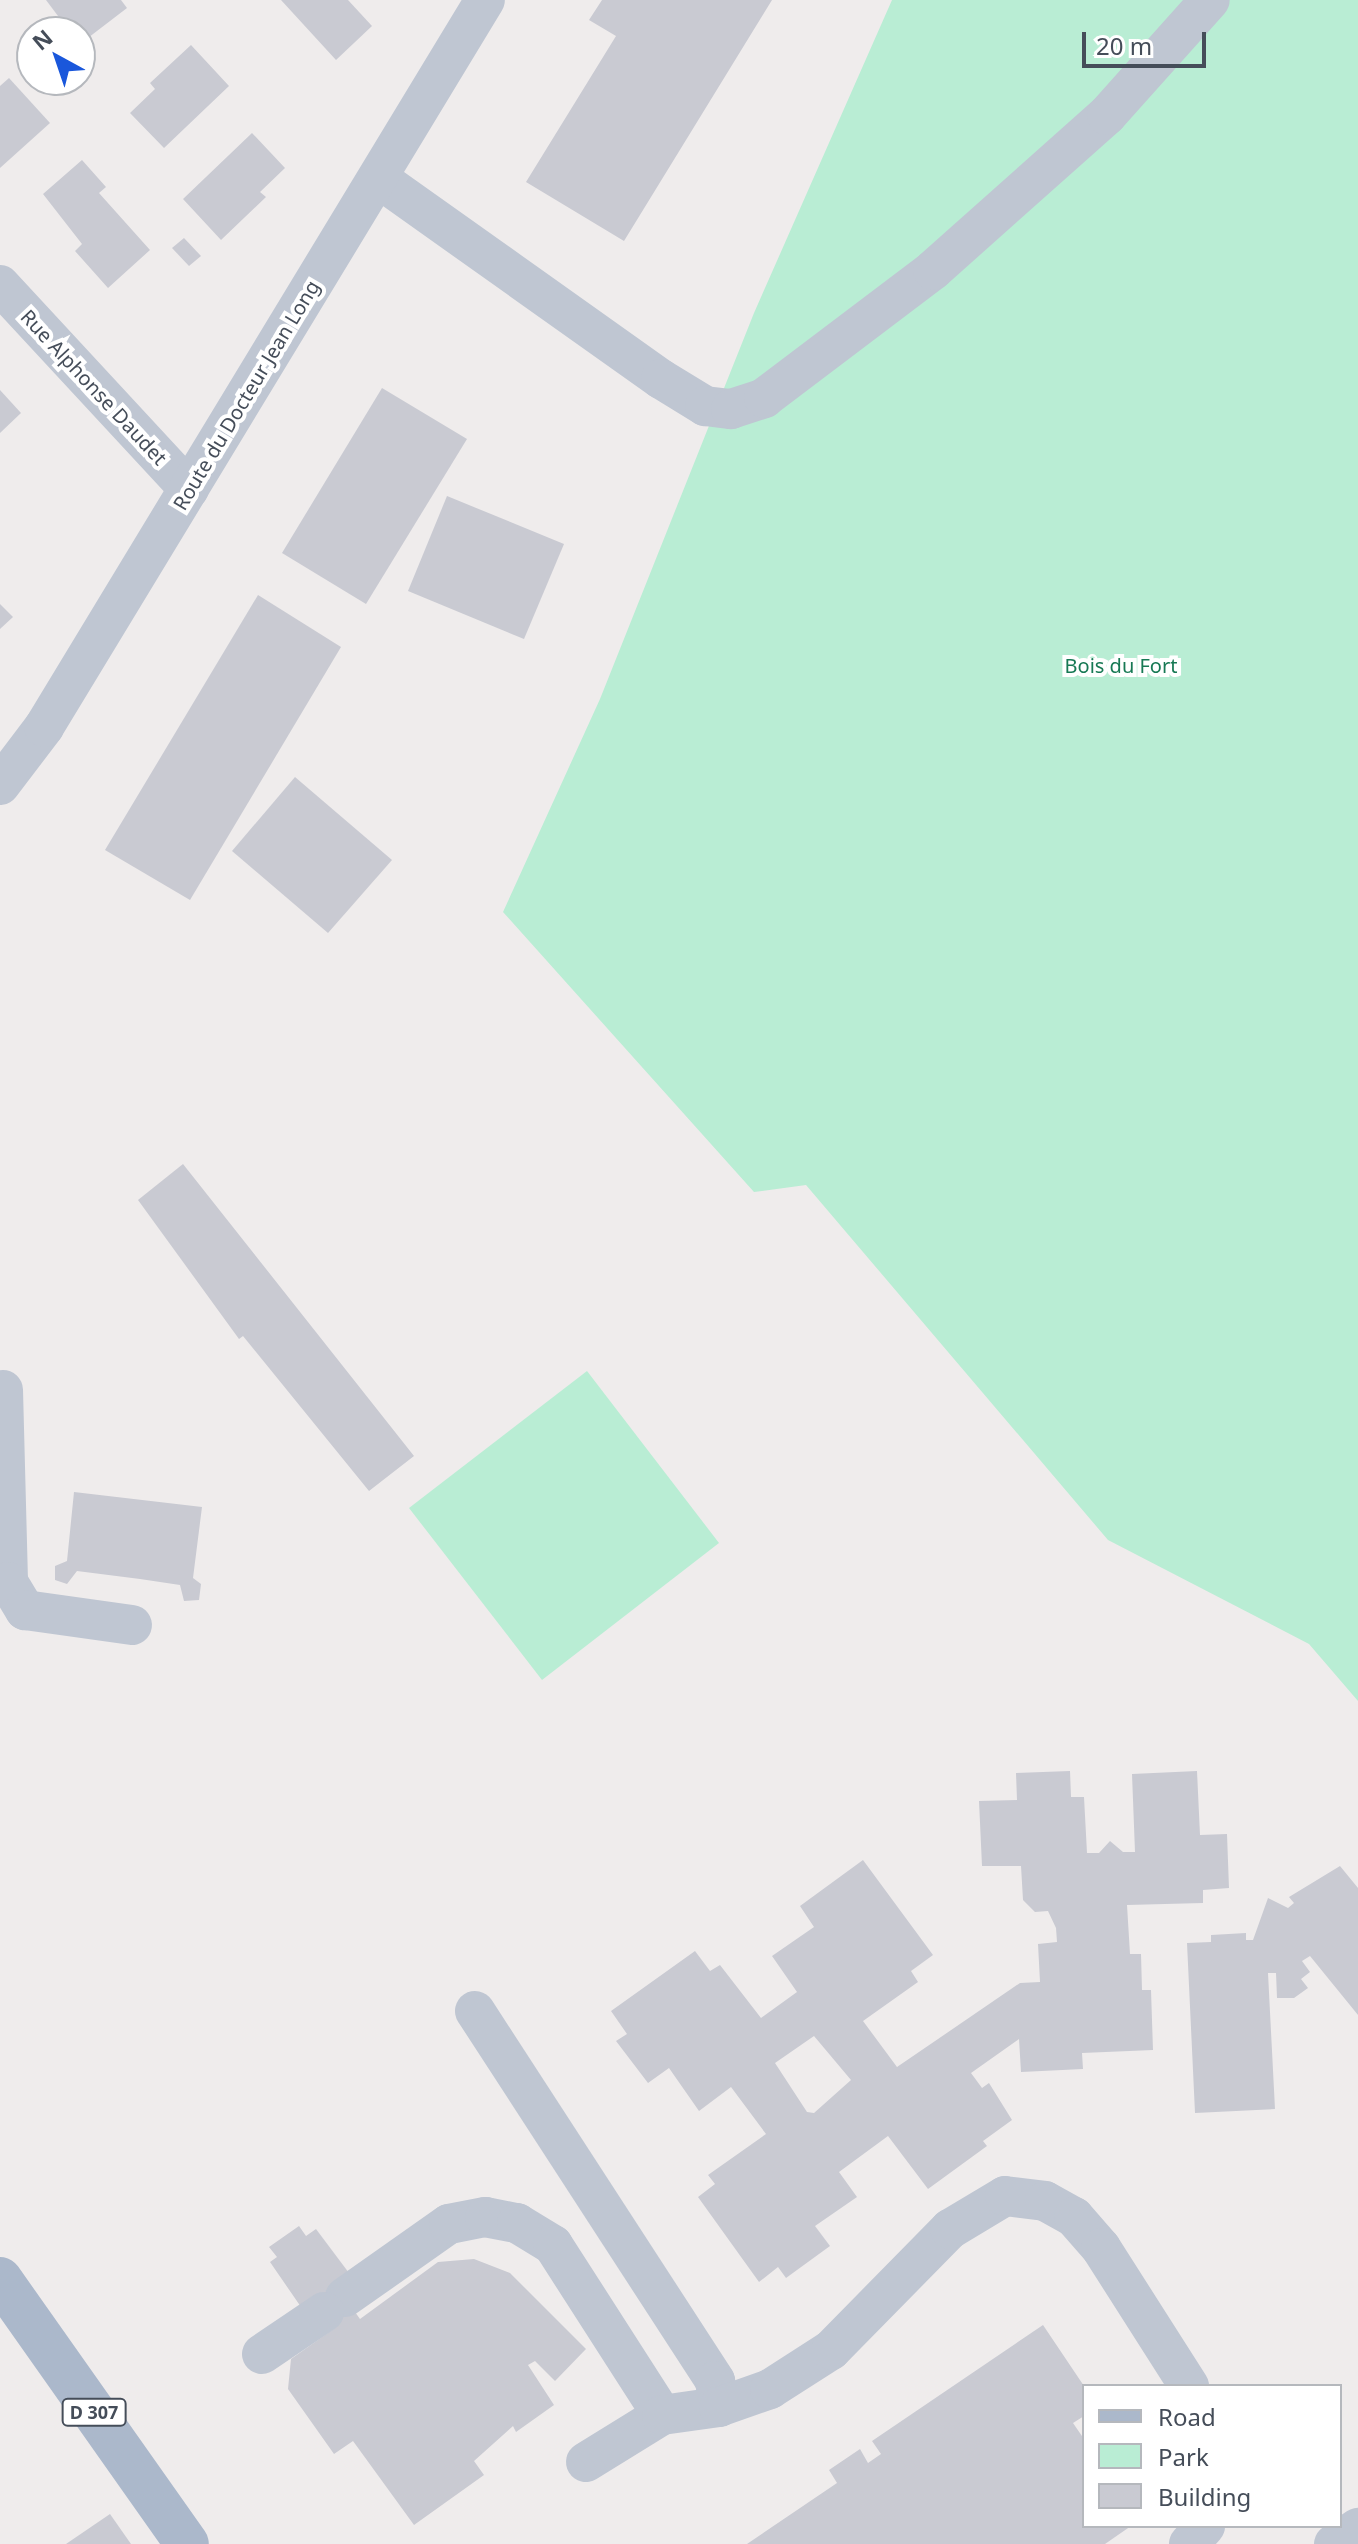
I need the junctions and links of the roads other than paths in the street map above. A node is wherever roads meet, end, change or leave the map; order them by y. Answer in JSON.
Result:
{"nodes":[{"id":1,"x":485,"y":0,"type":"edge"},
{"id":2,"x":1210,"y":0,"type":"edge"},
{"id":3,"x":378,"y":178,"type":"junction"},
{"id":4,"x":0,"y":285,"type":"edge"},
{"id":5,"x":189,"y":489,"type":"junction"},
{"id":6,"x":0,"y":785,"type":"edge"},
{"id":7,"x":3,"y":1390,"type":"dead end"},
{"id":8,"x":132,"y":1625,"type":"dead end"},
{"id":9,"x":475,"y":2011,"type":"dead end"},
{"id":10,"x":0,"y":2279,"type":"edge"},
{"id":11,"x":262,"y":2354,"type":"dead end"},
{"id":12,"x":1188,"y":2384,"type":"edge"},
{"id":13,"x":719,"y":2407,"type":"junction"},
{"id":14,"x":662,"y":2415,"type":"junction"},
{"id":15,"x":586,"y":2462,"type":"dead end"},
{"id":16,"x":1203,"y":2528,"type":"edge"},
{"id":17,"x":1358,"y":2528,"type":"edge"},
{"id":18,"x":187,"y":2544,"type":"edge"},
{"id":19,"x":1189,"y":2544,"type":"edge"},
{"id":20,"x":1334,"y":2544,"type":"edge"}],
"edges":[{"from":1,"to":3,"type":"street","name":"Route du Docteur Jean Long"},
{"from":2,"to":3,"type":"street"},
{"from":3,"to":5,"type":"street","name":"Route du Docteur Jean Long"},
{"from":4,"to":5,"type":"street","name":"Rue Alphonse Daudet"},
{"from":5,"to":6,"type":"street","name":"Route du Docteur Jean Long"},
{"from":7,"to":8,"type":"street"},
{"from":9,"to":13,"type":"street"},
{"from":10,"to":18,"type":"main road","number":"D 307"},
{"from":11,"to":14,"type":"street"},
{"from":12,"to":13,"type":"street"},
{"from":13,"to":14,"type":"street"},
{"from":14,"to":15,"type":"street"},
{"from":16,"to":19,"type":"street"},
{"from":17,"to":20,"type":"street"}]}
